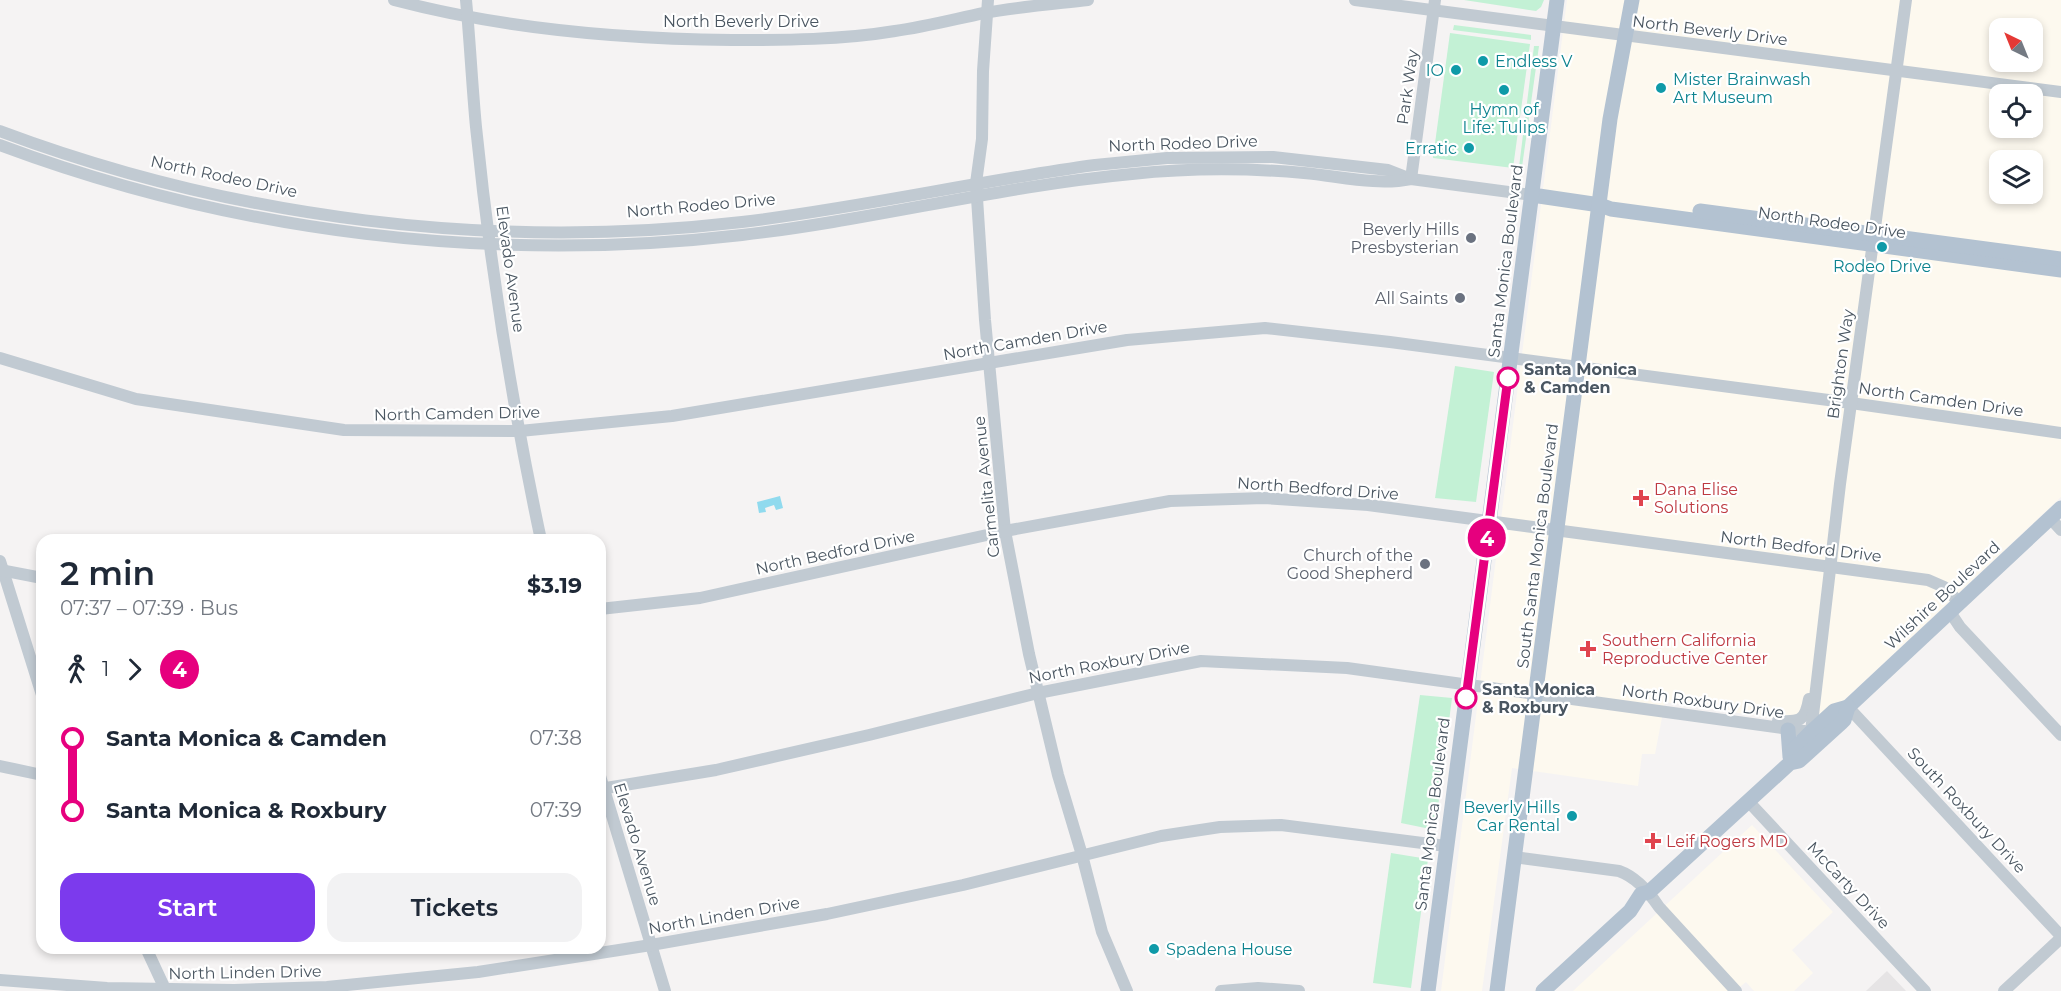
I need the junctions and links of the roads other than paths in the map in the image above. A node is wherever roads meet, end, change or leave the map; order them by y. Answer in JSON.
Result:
{"nodes":[{"id":1,"x":394,"y":0,"type":"edge"},
{"id":2,"x":466,"y":0,"type":"edge"},
{"id":3,"x":1088,"y":0,"type":"edge"},
{"id":4,"x":1355,"y":0,"type":"edge"},
{"id":5,"x":1557,"y":0,"type":"edge"},
{"id":6,"x":1632,"y":0,"type":"edge"},
{"id":7,"x":1906,"y":0,"type":"edge"},
{"id":8,"x":1434,"y":5,"type":"edge"},
{"id":9,"x":987,"y":6,"type":"edge"},
{"id":10,"x":468,"y":16,"type":"junction"},
{"id":11,"x":1554,"y":26,"type":"junction"},
{"id":12,"x":1625,"y":36,"type":"junction"},
{"id":13,"x":1896,"y":70,"type":"junction"},
{"id":14,"x":2061,"y":92,"type":"edge"},
{"id":15,"x":0,"y":131,"type":"edge"},
{"id":16,"x":0,"y":145,"type":"edge"},
{"id":17,"x":1411,"y":179,"type":"junction"},
{"id":18,"x":977,"y":190,"type":"junction"},
{"id":19,"x":1532,"y":195,"type":"junction"},
{"id":20,"x":1600,"y":204,"type":"junction"},
{"id":21,"x":488,"y":230,"type":"junction"},
{"id":22,"x":1874,"y":240,"type":"junction"},
{"id":23,"x":490,"y":244,"type":"junction"},
{"id":24,"x":2061,"y":259,"type":"edge"},
{"id":25,"x":2061,"y":270,"type":"edge"},
{"id":26,"x":0,"y":358,"type":"edge"},
{"id":27,"x":1510,"y":358,"type":"junction"},
{"id":28,"x":990,"y":363,"type":"junction"},
{"id":29,"x":1579,"y":368,"type":"junction"},
{"id":30,"x":1851,"y":403,"type":"junction"},
{"id":31,"x":520,"y":431,"type":"junction"},
{"id":32,"x":2061,"y":433,"type":"edge"},
{"id":33,"x":2056,"y":513,"type":"edge"},
{"id":34,"x":1489,"y":521,"type":"junction"},
{"id":35,"x":2061,"y":530,"type":"edge"},
{"id":36,"x":1005,"y":531,"type":"junction"},
{"id":37,"x":1557,"y":531,"type":"junction"},
{"id":38,"x":540,"y":534,"type":"edge"},
{"id":39,"x":1,"y":567,"type":"edge"},
{"id":40,"x":1829,"y":567,"type":"junction"},
{"id":41,"x":36,"y":576,"type":"edge"},
{"id":42,"x":606,"y":608,"type":"edge"},
{"id":43,"x":1955,"y":608,"type":"junction"},
{"id":44,"x":1820,"y":649,"type":"junction"},
{"id":45,"x":36,"y":675,"type":"edge"},
{"id":46,"x":1467,"y":684,"type":"junction"},
{"id":47,"x":1038,"y":693,"type":"junction"},
{"id":48,"x":1536,"y":694,"type":"junction"},
{"id":49,"x":1848,"y":707,"type":"junction"},
{"id":50,"x":1754,"y":725,"type":"junction"},
{"id":51,"x":1788,"y":730,"type":"junction"},
{"id":52,"x":1811,"y":732,"type":"junction"},
{"id":53,"x":2061,"y":735,"type":"edge"},
{"id":54,"x":1790,"y":763,"type":"junction"},
{"id":55,"x":0,"y":766,"type":"edge"},
{"id":56,"x":36,"y":774,"type":"edge"},
{"id":57,"x":606,"y":788,"type":"edge"},
{"id":58,"x":1748,"y":801,"type":"junction"},
{"id":59,"x":606,"y":802,"type":"edge"},
{"id":60,"x":1446,"y":846,"type":"junction"},
{"id":61,"x":1082,"y":855,"type":"junction"},
{"id":62,"x":1515,"y":857,"type":"junction"},
{"id":63,"x":1649,"y":892,"type":"junction"},
{"id":64,"x":2061,"y":937,"type":"edge"},
{"id":65,"x":651,"y":945,"type":"junction"},
{"id":66,"x":606,"y":952,"type":"edge"},
{"id":67,"x":149,"y":954,"type":"edge"},
{"id":68,"x":593,"y":954,"type":"edge"},
{"id":69,"x":0,"y":980,"type":"edge"},
{"id":70,"x":1546,"y":990,"type":"edge"},
{"id":71,"x":165,"y":991,"type":"edge"},
{"id":72,"x":665,"y":991,"type":"edge"},
{"id":73,"x":1127,"y":991,"type":"edge"},
{"id":74,"x":1221,"y":991,"type":"edge"},
{"id":75,"x":1299,"y":991,"type":"edge"},
{"id":76,"x":1428,"y":991,"type":"edge"},
{"id":77,"x":1497,"y":991,"type":"edge"},
{"id":78,"x":1736,"y":991,"type":"edge"},
{"id":79,"x":1925,"y":991,"type":"edge"},
{"id":80,"x":2004,"y":991,"type":"edge"}],
"edges":[{"from":1,"to":10,"type":"street","name":"North Beverly Drive"},
{"from":2,"to":10,"type":"street","name":"Elevado Avenue"},
{"from":3,"to":9,"type":"street","name":"North Beverly Drive"},
{"from":4,"to":8,"type":"street","name":"North Beverly Drive"},
{"from":5,"to":11,"type":"main road","name":"Santa Monica Boulevard"},
{"from":6,"to":12,"type":"main road","name":"South Santa Monica Boulevard"},
{"from":7,"to":13,"type":"street","name":"Brighton Way"},
{"from":8,"to":11,"type":"street","name":"North Beverly Drive"},
{"from":8,"to":17,"type":"street","name":"Park Way"},
{"from":9,"to":10,"type":"street","name":"North Beverly Drive"},
{"from":9,"to":18,"type":"street","name":"Carmelita Avenue"},
{"from":10,"to":21,"type":"street","name":"Elevado Avenue"},
{"from":11,"to":12,"type":"street","name":"North Beverly Drive"},
{"from":11,"to":19,"type":"main road","name":"Santa Monica Boulevard"},
{"from":12,"to":13,"type":"street","name":"North Beverly Drive"},
{"from":12,"to":20,"type":"main road","name":"South Santa Monica Boulevard"},
{"from":13,"to":14,"type":"street","name":"North Beverly Drive"},
{"from":13,"to":22,"type":"street","name":"Brighton Way"},
{"from":15,"to":21,"type":"street","name":"North Rodeo Drive"},
{"from":16,"to":23,"type":"street","name":"North Rodeo Drive"},
{"from":17,"to":18,"type":"street","name":"North Rodeo Drive"},
{"from":17,"to":19,"type":"street","name":"North Rodeo Drive"},
{"from":18,"to":21,"type":"street","name":"North Rodeo Drive"},
{"from":18,"to":23,"type":"street","name":"North Rodeo Drive"},
{"from":18,"to":28,"type":"street","name":"Carmelita Avenue"},
{"from":19,"to":20,"type":"main road","name":"North Rodeo Drive"},
{"from":19,"to":27,"type":"main road","name":"Santa Monica Boulevard"},
{"from":20,"to":22,"type":"main road","name":"North Rodeo Drive"},
{"from":20,"to":29,"type":"main road","name":"South Santa Monica Boulevard"},
{"from":21,"to":23,"type":"street","name":"Elevado Avenue"},
{"from":22,"to":24,"type":"main road","name":"North Rodeo Drive"},
{"from":22,"to":25,"type":"main road","name":"North Rodeo Drive"},
{"from":22,"to":30,"type":"street","name":"Brighton Way"},
{"from":23,"to":31,"type":"street","name":"Elevado Avenue"},
{"from":26,"to":31,"type":"street","name":"North Camden Drive"},
{"from":27,"to":28,"type":"street","name":"North Camden Drive"},
{"from":27,"to":29,"type":"street","name":"North Camden Drive"},
{"from":27,"to":34,"type":"main road","name":"Santa Monica Boulevard"},
{"from":28,"to":31,"type":"street","name":"North Camden Drive"},
{"from":28,"to":36,"type":"street","name":"Carmelita Avenue"},
{"from":29,"to":30,"type":"street","name":"North Camden Drive"},
{"from":29,"to":37,"type":"main road","name":"South Santa Monica Boulevard"},
{"from":30,"to":32,"type":"street","name":"North Camden Drive"},
{"from":30,"to":40,"type":"street","name":"Brighton Way"},
{"from":31,"to":38,"type":"street","name":"Elevado Avenue"},
{"from":33,"to":35,"type":"street"},
{"from":33,"to":43,"type":"main road","name":"Wilshire Boulevard"},
{"from":34,"to":36,"type":"street","name":"North Bedford Drive"},
{"from":34,"to":37,"type":"street","name":"North Bedford Drive"},
{"from":34,"to":46,"type":"main road","name":"Santa Monica Boulevard"},
{"from":36,"to":42,"type":"street","name":"North Bedford Drive"},
{"from":36,"to":47,"type":"street","name":"Carmelita Avenue"},
{"from":37,"to":40,"type":"street","name":"North Bedford Drive"},
{"from":37,"to":48,"type":"main road","name":"South Santa Monica Boulevard"},
{"from":39,"to":41,"type":"street"},
{"from":39,"to":45,"type":"street"},
{"from":40,"to":43,"type":"street","name":"North Bedford Drive"},
{"from":40,"to":44,"type":"street","name":"Brighton Way"},
{"from":43,"to":49,"type":"main road","name":"Wilshire Boulevard"},
{"from":43,"to":53,"type":"street","name":"North Bedford Drive"},
{"from":44,"to":50,"type":"street"},
{"from":44,"to":52,"type":"street","name":"Brighton Way"},
{"from":46,"to":47,"type":"street","name":"North Roxbury Drive"},
{"from":46,"to":48,"type":"street","name":"North Roxbury Drive"},
{"from":46,"to":60,"type":"main road","name":"Santa Monica Boulevard"},
{"from":47,"to":57,"type":"street","name":"North Roxbury Drive"},
{"from":47,"to":61,"type":"street","name":"Carmelita Avenue"},
{"from":48,"to":50,"type":"street","name":"North Roxbury Drive"},
{"from":48,"to":62,"type":"main road","name":"South Santa Monica Boulevard"},
{"from":49,"to":52,"type":"main road","name":"Wilshire Boulevard"},
{"from":49,"to":54,"type":"main road","name":"Wilshire Boulevard"},
{"from":49,"to":64,"type":"street","name":"South Roxbury Drive"},
{"from":50,"to":51,"type":"street","name":"North Roxbury Drive"},
{"from":51,"to":52,"type":"street","name":"North Roxbury Drive"},
{"from":51,"to":54,"type":"main road"},
{"from":52,"to":54,"type":"main road","name":"Wilshire Boulevard"},
{"from":54,"to":58,"type":"main road","name":"Wilshire Boulevard"},
{"from":55,"to":56,"type":"street"},
{"from":58,"to":63,"type":"main road","name":"Wilshire Boulevard"},
{"from":58,"to":79,"type":"street","name":"McCarty Drive"},
{"from":59,"to":65,"type":"street","name":"Elevado Avenue"},
{"from":60,"to":61,"type":"street","name":"North Linden Drive"},
{"from":60,"to":76,"type":"main road","name":"Santa Monica Boulevard"},
{"from":61,"to":65,"type":"street","name":"North Linden Drive"},
{"from":61,"to":73,"type":"street","name":"Carmelita Avenue"},
{"from":62,"to":63,"type":"street"},
{"from":62,"to":77,"type":"main road","name":"South Santa Monica Boulevard"},
{"from":63,"to":70,"type":"main road","name":"Wilshire Boulevard"},
{"from":63,"to":78,"type":"street"},
{"from":64,"to":80,"type":"street"},
{"from":65,"to":66,"type":"street","name":"North Linden Drive"},
{"from":65,"to":72,"type":"street","name":"Elevado Avenue"},
{"from":67,"to":71,"type":"street"},
{"from":68,"to":71,"type":"street","name":"North Linden Drive"},
{"from":69,"to":71,"type":"street","name":"North Linden Drive"},
{"from":74,"to":75,"type":"street"}]}
